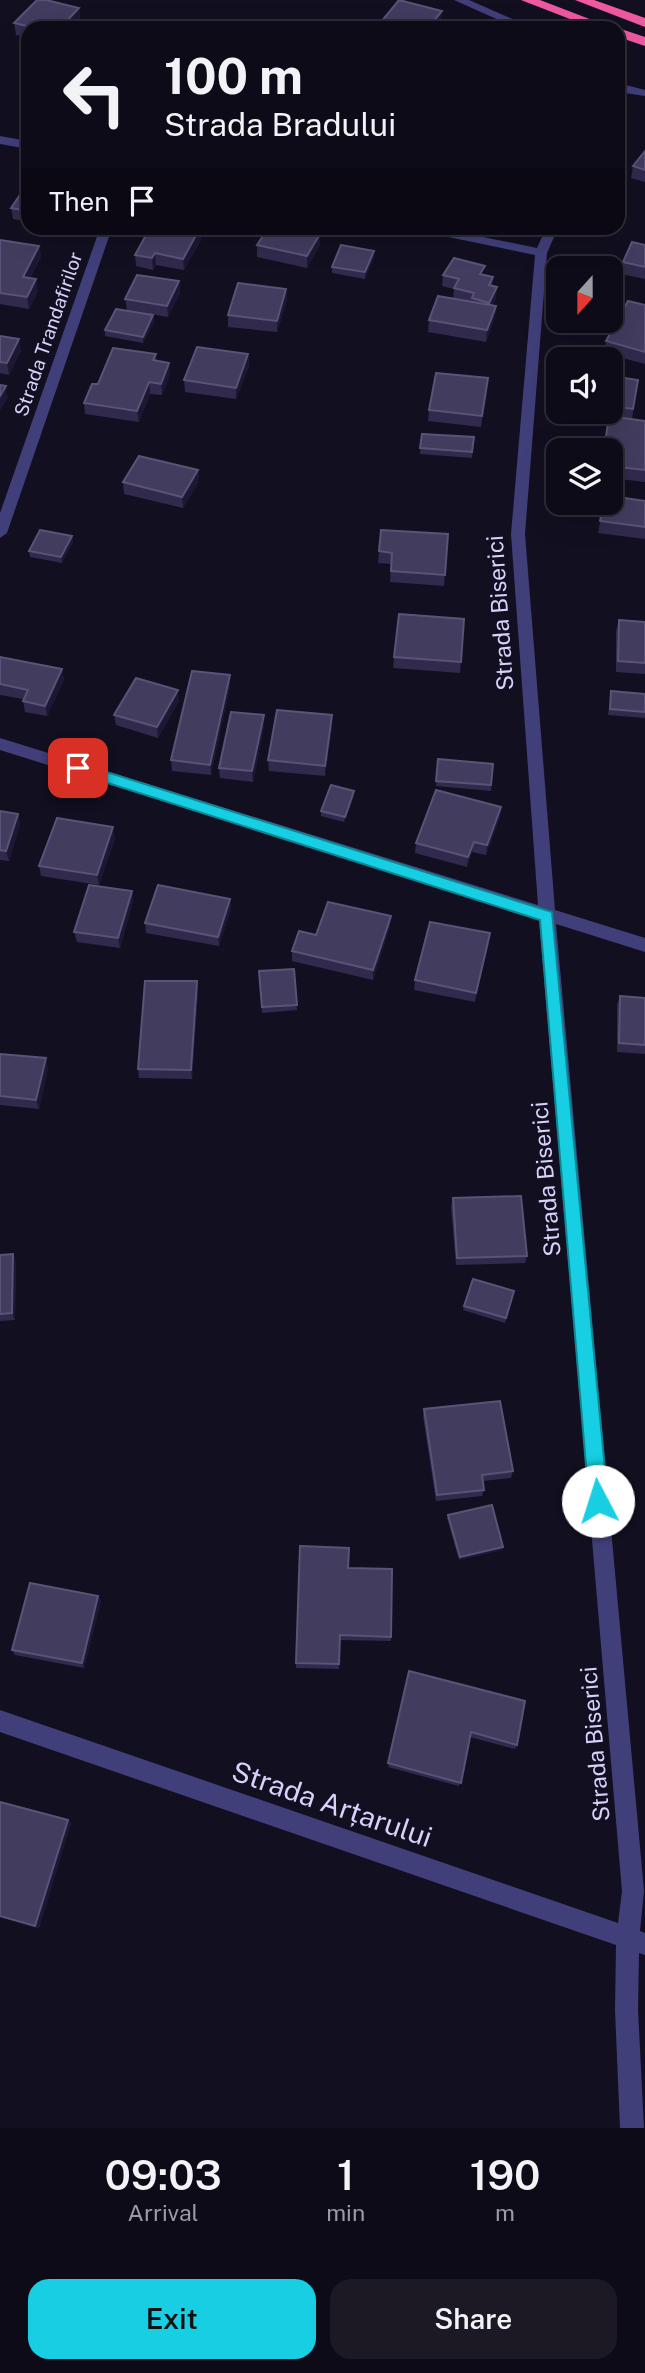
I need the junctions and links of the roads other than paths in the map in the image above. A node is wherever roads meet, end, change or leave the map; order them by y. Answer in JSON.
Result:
{"nodes":[{"id":1,"x":459,"y":0,"type":"edge"},
{"id":2,"x":528,"y":0,"type":"edge"},
{"id":3,"x":582,"y":0,"type":"edge"},
{"id":4,"x":510,"y":21,"type":"edge"},
{"id":5,"x":586,"y":21,"type":"edge"},
{"id":6,"x":645,"y":23,"type":"edge"},
{"id":7,"x":625,"y":35,"type":"edge"},
{"id":8,"x":645,"y":42,"type":"edge"},
{"id":9,"x":625,"y":90,"type":"edge"},
{"id":10,"x":645,"y":93,"type":"edge"},
{"id":11,"x":0,"y":140,"type":"edge"},
{"id":12,"x":21,"y":144,"type":"edge"},
{"id":13,"x":104,"y":235,"type":"edge"},
{"id":14,"x":457,"y":235,"type":"edge"},
{"id":15,"x":549,"y":235,"type":"edge"},
{"id":16,"x":541,"y":253,"type":"junction"},
{"id":17,"x":0,"y":533,"type":"edge"},
{"id":18,"x":0,"y":744,"type":"edge"},
{"id":19,"x":547,"y":916,"type":"junction"},
{"id":20,"x":645,"y":945,"type":"edge"},
{"id":21,"x":0,"y":1721,"type":"edge"},
{"id":22,"x":635,"y":1941,"type":"edge"},
{"id":23,"x":632,"y":2128,"type":"edge"}],
"edges":[{"from":1,"to":4,"type":"street"},
{"from":2,"to":5,"type":"highway"},
{"from":3,"to":6,"type":"highway"},
{"from":7,"to":8,"type":"highway"},
{"from":9,"to":10,"type":"street"},
{"from":11,"to":12,"type":"street"},
{"from":13,"to":17,"type":"street","name":"Strada Trandafirilor"},
{"from":14,"to":16,"type":"street"},
{"from":15,"to":16,"type":"street","name":"Strada Biserici"},
{"from":16,"to":19,"type":"street","name":"Strada Biserici"},
{"from":18,"to":19,"type":"street"},
{"from":19,"to":20,"type":"street"},
{"from":19,"to":22,"type":"street","name":"Strada Biserici"},
{"from":21,"to":22,"type":"street","name":"Strada Arțarului"},
{"from":22,"to":23,"type":"street","name":"Strada Biserici"}]}
